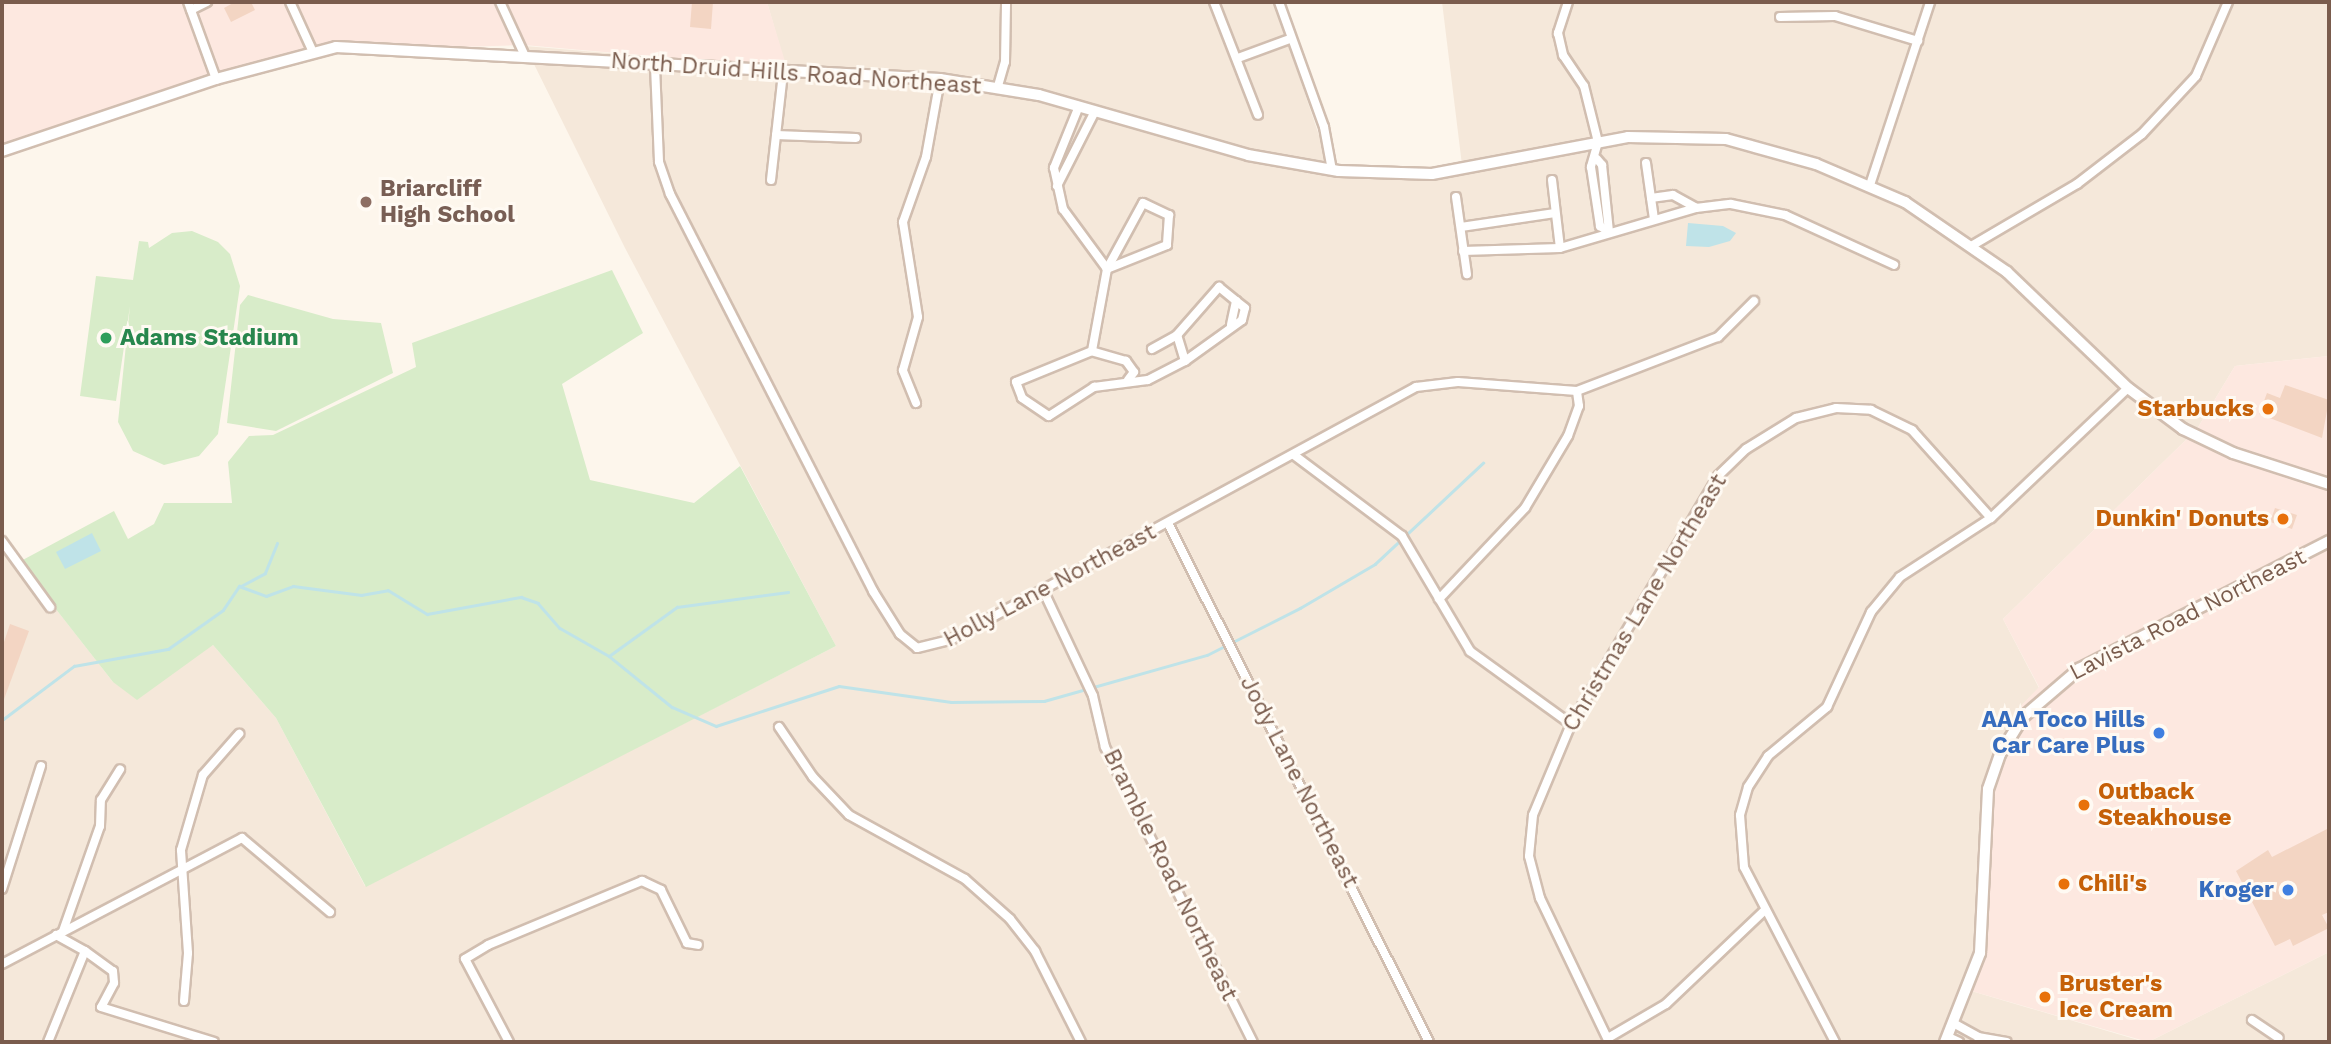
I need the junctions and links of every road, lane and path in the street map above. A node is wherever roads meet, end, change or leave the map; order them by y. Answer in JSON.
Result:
{"nodes":[{"id":1,"x":207,"y":2,"type":"edge"},
{"id":2,"x":290,"y":2,"type":"edge"},
{"id":3,"x":500,"y":2,"type":"edge"},
{"id":4,"x":1006,"y":2,"type":"edge"},
{"id":5,"x":1214,"y":2,"type":"edge"},
{"id":6,"x":1279,"y":2,"type":"edge"},
{"id":7,"x":1568,"y":2,"type":"edge"},
{"id":8,"x":1930,"y":2,"type":"edge"},
{"id":9,"x":2228,"y":2,"type":"edge"},
{"id":10,"x":190,"y":6,"type":"edge"},
{"id":11,"x":1780,"y":17,"type":"dead end"},
{"id":12,"x":1290,"y":39,"type":"junction"},
{"id":13,"x":1918,"y":41,"type":"junction"},
{"id":14,"x":312,"y":50,"type":"junction"},
{"id":15,"x":525,"y":56,"type":"junction"},
{"id":16,"x":1238,"y":58,"type":"junction"},
{"id":17,"x":655,"y":66,"type":"junction"},
{"id":18,"x":783,"y":73,"type":"junction"},
{"id":19,"x":216,"y":79,"type":"junction"},
{"id":20,"x":940,"y":79,"type":"junction"},
{"id":21,"x":998,"y":86,"type":"junction"},
{"id":22,"x":1079,"y":106,"type":"junction"},
{"id":23,"x":1095,"y":111,"type":"junction"},
{"id":24,"x":1258,"y":115,"type":"dead end"},
{"id":25,"x":776,"y":135,"type":"junction"},
{"id":26,"x":856,"y":138,"type":"dead end"},
{"id":27,"x":1598,"y":142,"type":"junction"},
{"id":28,"x":2,"y":151,"type":"edge"},
{"id":29,"x":1597,"y":159,"type":"junction"},
{"id":30,"x":1646,"y":163,"type":"dead end"},
{"id":31,"x":1332,"y":170,"type":"junction"},
{"id":32,"x":771,"y":180,"type":"dead end"},
{"id":33,"x":1552,"y":180,"type":"dead end"},
{"id":34,"x":1870,"y":185,"type":"junction"},
{"id":35,"x":1057,"y":186,"type":"junction"},
{"id":36,"x":1607,"y":194,"type":"junction"},
{"id":37,"x":1596,"y":195,"type":"junction"},
{"id":38,"x":1456,"y":197,"type":"dead end"},
{"id":39,"x":1651,"y":198,"type":"junction"},
{"id":40,"x":1696,"y":208,"type":"junction"},
{"id":41,"x":1555,"y":213,"type":"junction"},
{"id":42,"x":1654,"y":219,"type":"junction"},
{"id":43,"x":1461,"y":227,"type":"junction"},
{"id":44,"x":1609,"y":232,"type":"junction"},
{"id":45,"x":1973,"y":245,"type":"junction"},
{"id":46,"x":1560,"y":248,"type":"junction"},
{"id":47,"x":1463,"y":251,"type":"junction"},
{"id":48,"x":1894,"y":265,"type":"dead end"},
{"id":49,"x":1107,"y":269,"type":"junction"},
{"id":50,"x":1467,"y":274,"type":"dead end"},
{"id":51,"x":1754,"y":301,"type":"dead end"},
{"id":52,"x":1177,"y":335,"type":"junction"},
{"id":53,"x":1152,"y":349,"type":"dead end"},
{"id":54,"x":1092,"y":351,"type":"junction"},
{"id":55,"x":1185,"y":361,"type":"junction"},
{"id":56,"x":1128,"y":380,"type":"junction"},
{"id":57,"x":2127,"y":388,"type":"junction"},
{"id":58,"x":1577,"y":391,"type":"junction"},
{"id":59,"x":916,"y":403,"type":"dead end"},
{"id":60,"x":1294,"y":455,"type":"junction"},
{"id":61,"x":2327,"y":484,"type":"edge"},
{"id":62,"x":1991,"y":519,"type":"junction"},
{"id":63,"x":1168,"y":523,"type":"junction"},
{"id":64,"x":2,"y":541,"type":"edge"},
{"id":65,"x":2329,"y":543,"type":"edge"},
{"id":66,"x":1043,"y":590,"type":"junction"},
{"id":67,"x":1440,"y":599,"type":"junction"},
{"id":68,"x":50,"y":607,"type":"dead end"},
{"id":69,"x":1571,"y":724,"type":"junction"},
{"id":70,"x":779,"y":727,"type":"dead end"},
{"id":71,"x":239,"y":734,"type":"dead end"},
{"id":72,"x":41,"y":766,"type":"dead end"},
{"id":73,"x":120,"y":770,"type":"dead end"},
{"id":74,"x":186,"y":872,"type":"junction"},
{"id":75,"x":2,"y":889,"type":"edge"},
{"id":76,"x":1765,"y":910,"type":"junction"},
{"id":77,"x":330,"y":912,"type":"dead end"},
{"id":78,"x":60,"y":933,"type":"junction"},
{"id":79,"x":698,"y":945,"type":"dead end"},
{"id":80,"x":85,"y":951,"type":"junction"},
{"id":81,"x":2,"y":964,"type":"edge"},
{"id":82,"x":184,"y":1001,"type":"dead end"},
{"id":83,"x":2252,"y":1020,"type":"dead end"},
{"id":84,"x":1955,"y":1024,"type":"junction"},
{"id":85,"x":1609,"y":1040,"type":"edge"},
{"id":86,"x":1947,"y":1040,"type":"edge"},
{"id":87,"x":2280,"y":1041,"type":"edge"},
{"id":88,"x":48,"y":1042,"type":"edge"},
{"id":89,"x":214,"y":1042,"type":"edge"},
{"id":90,"x":509,"y":1042,"type":"edge"},
{"id":91,"x":1082,"y":1042,"type":"edge"},
{"id":92,"x":1253,"y":1042,"type":"edge"},
{"id":93,"x":1429,"y":1042,"type":"edge"},
{"id":94,"x":1835,"y":1042,"type":"edge"},
{"id":95,"x":1959,"y":1042,"type":"edge"},
{"id":96,"x":2007,"y":1042,"type":"edge"}],
"edges":[{"from":1,"to":10,"type":"street"},
{"from":2,"to":14,"type":"street"},
{"from":3,"to":15,"type":"street"},
{"from":4,"to":21,"type":"street"},
{"from":5,"to":16,"type":"street"},
{"from":6,"to":12,"type":"street"},
{"from":7,"to":27,"type":"street"},
{"from":8,"to":13,"type":"street"},
{"from":9,"to":45,"type":"street"},
{"from":10,"to":19,"type":"street"},
{"from":11,"to":13,"type":"street"},
{"from":12,"to":16,"type":"street"},
{"from":12,"to":31,"type":"street"},
{"from":13,"to":34,"type":"street"},
{"from":14,"to":15,"type":"main road","name":"North Druid Hills Road Northeast"},
{"from":14,"to":19,"type":"main road","name":"North Druid Hills Road Northeast"},
{"from":15,"to":17,"type":"main road","name":"North Druid Hills Road Northeast"},
{"from":16,"to":24,"type":"street"},
{"from":17,"to":18,"type":"main road","name":"North Druid Hills Road Northeast"},
{"from":17,"to":66,"type":"street","name":"Holly Lane Northeast"},
{"from":18,"to":20,"type":"main road","name":"North Druid Hills Road Northeast"},
{"from":18,"to":25,"type":"street"},
{"from":19,"to":28,"type":"main road","name":"North Druid Hills Road Northeast"},
{"from":20,"to":21,"type":"main road","name":"North Druid Hills Road Northeast"},
{"from":20,"to":59,"type":"street"},
{"from":21,"to":22,"type":"main road","name":"North Druid Hills Road Northeast"},
{"from":22,"to":23,"type":"main road","name":"North Druid Hills Road Northeast"},
{"from":22,"to":35,"type":"street"},
{"from":23,"to":31,"type":"main road","name":"North Druid Hills Road Northeast"},
{"from":23,"to":35,"type":"street"},
{"from":25,"to":26,"type":"street"},
{"from":25,"to":32,"type":"street"},
{"from":27,"to":29,"type":"street"},
{"from":27,"to":31,"type":"main road","name":"North Druid Hills Road Northeast"},
{"from":27,"to":34,"type":"main road","name":"North Druid Hills Road Northeast"},
{"from":29,"to":36,"type":"street"},
{"from":29,"to":37,"type":"street"},
{"from":30,"to":39,"type":"street"},
{"from":33,"to":41,"type":"street"},
{"from":34,"to":45,"type":"main road","name":"North Druid Hills Road Northeast"},
{"from":35,"to":49,"type":"street"},
{"from":36,"to":37,"type":"street"},
{"from":36,"to":44,"type":"street"},
{"from":37,"to":44,"type":"street"},
{"from":38,"to":43,"type":"street"},
{"from":39,"to":40,"type":"street"},
{"from":39,"to":42,"type":"street"},
{"from":40,"to":42,"type":"street"},
{"from":40,"to":48,"type":"street"},
{"from":41,"to":43,"type":"street"},
{"from":41,"to":46,"type":"street"},
{"from":42,"to":44,"type":"street"},
{"from":43,"to":47,"type":"street"},
{"from":44,"to":46,"type":"street"},
{"from":45,"to":57,"type":"main road","name":"North Druid Hills Road Northeast"},
{"from":46,"to":47,"type":"street"},
{"from":47,"to":50,"type":"street"},
{"from":49,"to":49,"type":"street"},
{"from":49,"to":54,"type":"street"},
{"from":51,"to":58,"type":"street"},
{"from":52,"to":53,"type":"street"},
{"from":52,"to":55,"type":"street"},
{"from":52,"to":55,"type":"street"},
{"from":54,"to":56,"type":"street"},
{"from":54,"to":56,"type":"street"},
{"from":55,"to":56,"type":"street"},
{"from":57,"to":61,"type":"main road","name":"North Druid Hills Road Northeast"},
{"from":57,"to":62,"type":"street"},
{"from":58,"to":60,"type":"street","name":"Holly Lane Northeast"},
{"from":58,"to":67,"type":"street"},
{"from":60,"to":63,"type":"street","name":"Holly Lane Northeast"},
{"from":60,"to":67,"type":"street"},
{"from":62,"to":69,"type":"street","name":"Christmas Lane Northeast"},
{"from":62,"to":76,"type":"street"},
{"from":63,"to":66,"type":"street","name":"Holly Lane Northeast"},
{"from":63,"to":93,"type":"street","name":"Jody Lane Northeast"},
{"from":64,"to":68,"type":"street"},
{"from":65,"to":84,"type":"main road","name":"Lavista Road Northeast"},
{"from":66,"to":92,"type":"street","name":"Bramble Road Northeast"},
{"from":67,"to":69,"type":"street"},
{"from":69,"to":85,"type":"street","name":"Christmas Lane Northeast"},
{"from":70,"to":91,"type":"street"},
{"from":71,"to":74,"type":"street"},
{"from":72,"to":75,"type":"street"},
{"from":73,"to":78,"type":"street"},
{"from":74,"to":77,"type":"street"},
{"from":74,"to":78,"type":"street"},
{"from":74,"to":82,"type":"street"},
{"from":76,"to":85,"type":"street"},
{"from":76,"to":94,"type":"street"},
{"from":78,"to":80,"type":"street"},
{"from":78,"to":81,"type":"street"},
{"from":79,"to":90,"type":"street"},
{"from":80,"to":88,"type":"street"},
{"from":80,"to":89,"type":"street"},
{"from":83,"to":87,"type":"street"},
{"from":84,"to":86,"type":"main road","name":"Lavista Road Northeast"},
{"from":84,"to":96,"type":"street"},
{"from":86,"to":95,"type":"street"}]}
